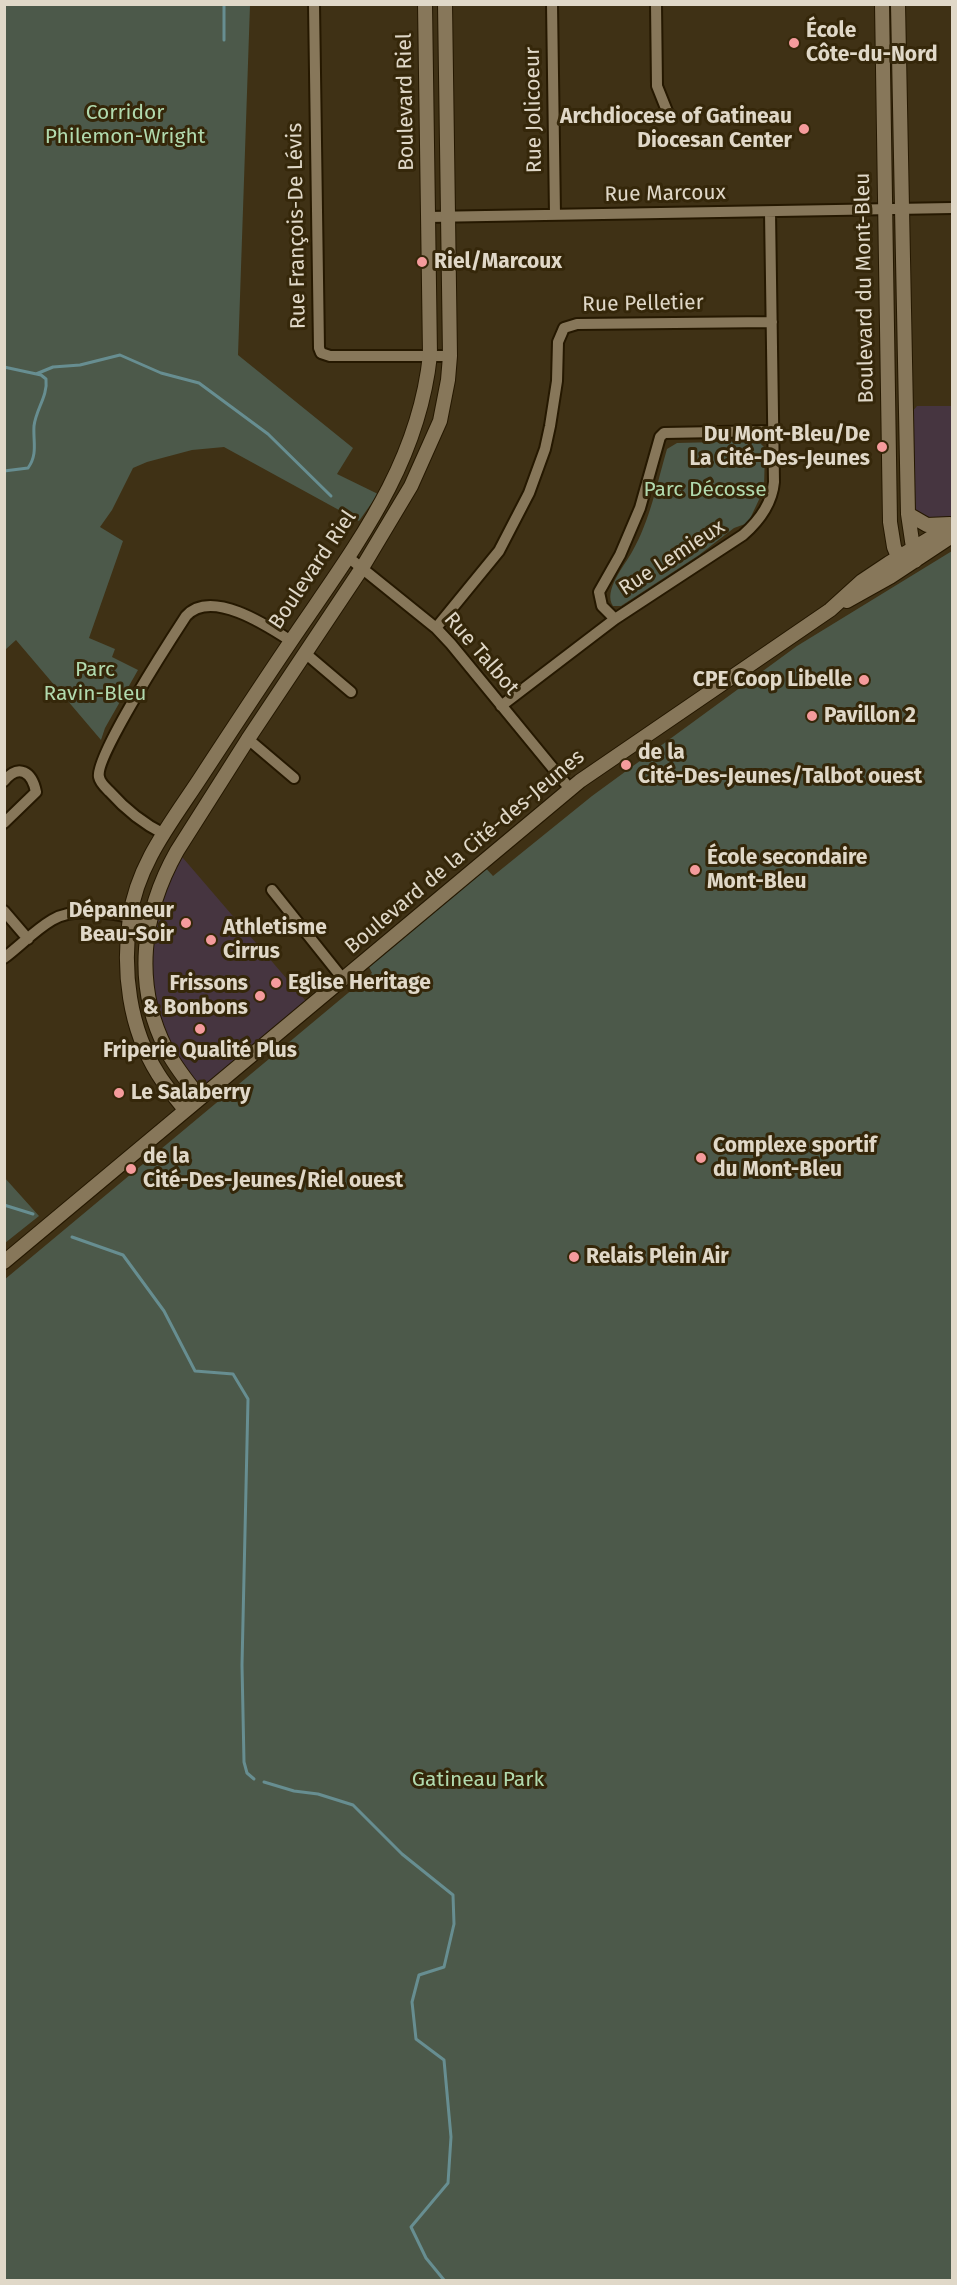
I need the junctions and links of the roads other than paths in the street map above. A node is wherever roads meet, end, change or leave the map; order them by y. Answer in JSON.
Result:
{"nodes":[{"id":1,"x":314,"y":4,"type":"edge"},
{"id":2,"x":426,"y":4,"type":"edge"},
{"id":3,"x":445,"y":4,"type":"edge"},
{"id":4,"x":552,"y":4,"type":"edge"},
{"id":5,"x":656,"y":4,"type":"edge"},
{"id":6,"x":882,"y":4,"type":"edge"},
{"id":7,"x":898,"y":4,"type":"edge"},
{"id":8,"x":667,"y":111,"type":"dead end"},
{"id":9,"x":952,"y":208,"type":"edge"},
{"id":10,"x":885,"y":209,"type":"junction"},
{"id":11,"x":901,"y":209,"type":"junction"},
{"id":12,"x":770,"y":212,"type":"junction"},
{"id":13,"x":555,"y":215,"type":"junction"},
{"id":14,"x":448,"y":216,"type":"junction"},
{"id":15,"x":428,"y":217,"type":"junction"},
{"id":16,"x":772,"y":322,"type":"junction"},
{"id":17,"x":430,"y":355,"type":"junction"},
{"id":18,"x":450,"y":356,"type":"junction"},
{"id":19,"x":773,"y":431,"type":"junction"},
{"id":20,"x":908,"y":514,"type":"junction"},
{"id":21,"x":952,"y":525,"type":"edge"},
{"id":22,"x":952,"y":536,"type":"edge"},
{"id":23,"x":348,"y":557,"type":"junction"},
{"id":24,"x":907,"y":559,"type":"junction"},
{"id":25,"x":362,"y":568,"type":"junction"},
{"id":26,"x":615,"y":619,"type":"junction"},
{"id":27,"x":436,"y":628,"type":"junction"},
{"id":28,"x":291,"y":641,"type":"junction"},
{"id":29,"x":305,"y":653,"type":"junction"},
{"id":30,"x":351,"y":692,"type":"dead end"},
{"id":31,"x":501,"y":706,"type":"junction"},
{"id":32,"x":248,"y":740,"type":"junction"},
{"id":33,"x":294,"y":778,"type":"dead end"},
{"id":34,"x":4,"y":782,"type":"edge"},
{"id":35,"x":570,"y":789,"type":"junction"},
{"id":36,"x":4,"y":823,"type":"edge"},
{"id":37,"x":164,"y":834,"type":"junction"},
{"id":38,"x":272,"y":890,"type":"dead end"},
{"id":39,"x":4,"y":910,"type":"edge"},
{"id":40,"x":130,"y":915,"type":"junction"},
{"id":41,"x":148,"y":923,"type":"junction"},
{"id":42,"x":28,"y":939,"type":"junction"},
{"id":43,"x":4,"y":958,"type":"edge"},
{"id":44,"x":343,"y":979,"type":"junction"},
{"id":45,"x":200,"y":1098,"type":"junction"},
{"id":46,"x":185,"y":1110,"type":"junction"},
{"id":47,"x":4,"y":1262,"type":"edge"}],
"edges":[{"from":1,"to":17,"type":"street","name":"Rue François-De Lévis"},
{"from":2,"to":15,"type":"street","name":"Boulevard Riel"},
{"from":3,"to":14,"type":"street","name":"Boulevard Riel"},
{"from":4,"to":13,"type":"street","name":"Rue Jolicoeur"},
{"from":5,"to":8,"type":"street"},
{"from":6,"to":10,"type":"street","name":"Boulevard du Mont-Bleu"},
{"from":7,"to":11,"type":"street","name":"Boulevard du Mont-Bleu"},
{"from":9,"to":11,"type":"street","name":"Rue Marcoux"},
{"from":10,"to":11,"type":"street","name":"Rue Marcoux"},
{"from":10,"to":12,"type":"street","name":"Rue Marcoux"},
{"from":10,"to":24,"type":"street","name":"Boulevard du Mont-Bleu"},
{"from":11,"to":20,"type":"street","name":"Boulevard du Mont-Bleu"},
{"from":12,"to":13,"type":"street","name":"Rue Marcoux"},
{"from":12,"to":16,"type":"street","name":"Rue Lemieux"},
{"from":13,"to":14,"type":"street","name":"Rue Marcoux"},
{"from":14,"to":15,"type":"street","name":"Rue Marcoux"},
{"from":14,"to":18,"type":"street","name":"Boulevard Riel"},
{"from":15,"to":17,"type":"street","name":"Boulevard Riel"},
{"from":16,"to":19,"type":"street","name":"Rue Lemieux"},
{"from":16,"to":27,"type":"street","name":"Rue Pelletier"},
{"from":17,"to":18,"type":"street","name":"Rue François-De Lévis"},
{"from":17,"to":23,"type":"street","name":"Boulevard Riel"},
{"from":18,"to":25,"type":"street","name":"Boulevard Riel"},
{"from":19,"to":26,"type":"street","name":"Rue Lemieux"},
{"from":19,"to":26,"type":"street"},
{"from":20,"to":21,"type":"street"},
{"from":20,"to":24,"type":"street","name":"Boulevard du Mont-Bleu"},
{"from":21,"to":24,"type":"street","name":"Boulevard de la Cité-des-Jeunes"},
{"from":22,"to":24,"type":"street","name":"Boulevard de la Cité-des-Jeunes"},
{"from":23,"to":25,"type":"street","name":"Rue Talbot"},
{"from":23,"to":28,"type":"street","name":"Boulevard Riel"},
{"from":24,"to":35,"type":"street","name":"Boulevard de la Cité-des-Jeunes"},
{"from":25,"to":27,"type":"street","name":"Rue Talbot"},
{"from":25,"to":29,"type":"street","name":"Boulevard Riel"},
{"from":26,"to":31,"type":"street","name":"Rue Lemieux"},
{"from":27,"to":31,"type":"street","name":"Rue Talbot"},
{"from":28,"to":37,"type":"street","name":"Boulevard Riel"},
{"from":28,"to":37,"type":"street"},
{"from":29,"to":30,"type":"street"},
{"from":29,"to":32,"type":"street","name":"Boulevard Riel"},
{"from":31,"to":35,"type":"street","name":"Rue Talbot"},
{"from":32,"to":33,"type":"street"},
{"from":32,"to":41,"type":"street","name":"Boulevard Riel"},
{"from":34,"to":36,"type":"street"},
{"from":35,"to":44,"type":"street","name":"Boulevard de la Cité-des-Jeunes"},
{"from":37,"to":40,"type":"street","name":"Boulevard Riel"},
{"from":38,"to":44,"type":"street"},
{"from":39,"to":42,"type":"street"},
{"from":40,"to":41,"type":"street"},
{"from":40,"to":42,"type":"street"},
{"from":40,"to":46,"type":"street","name":"Boulevard Riel"},
{"from":41,"to":45,"type":"street","name":"Boulevard Riel"},
{"from":42,"to":43,"type":"street"},
{"from":44,"to":45,"type":"street","name":"Boulevard de la Cité-des-Jeunes"},
{"from":45,"to":46,"type":"street","name":"Boulevard de la Cité-des-Jeunes"},
{"from":46,"to":47,"type":"street","name":"Boulevard de la Cité-des-Jeunes"}]}
